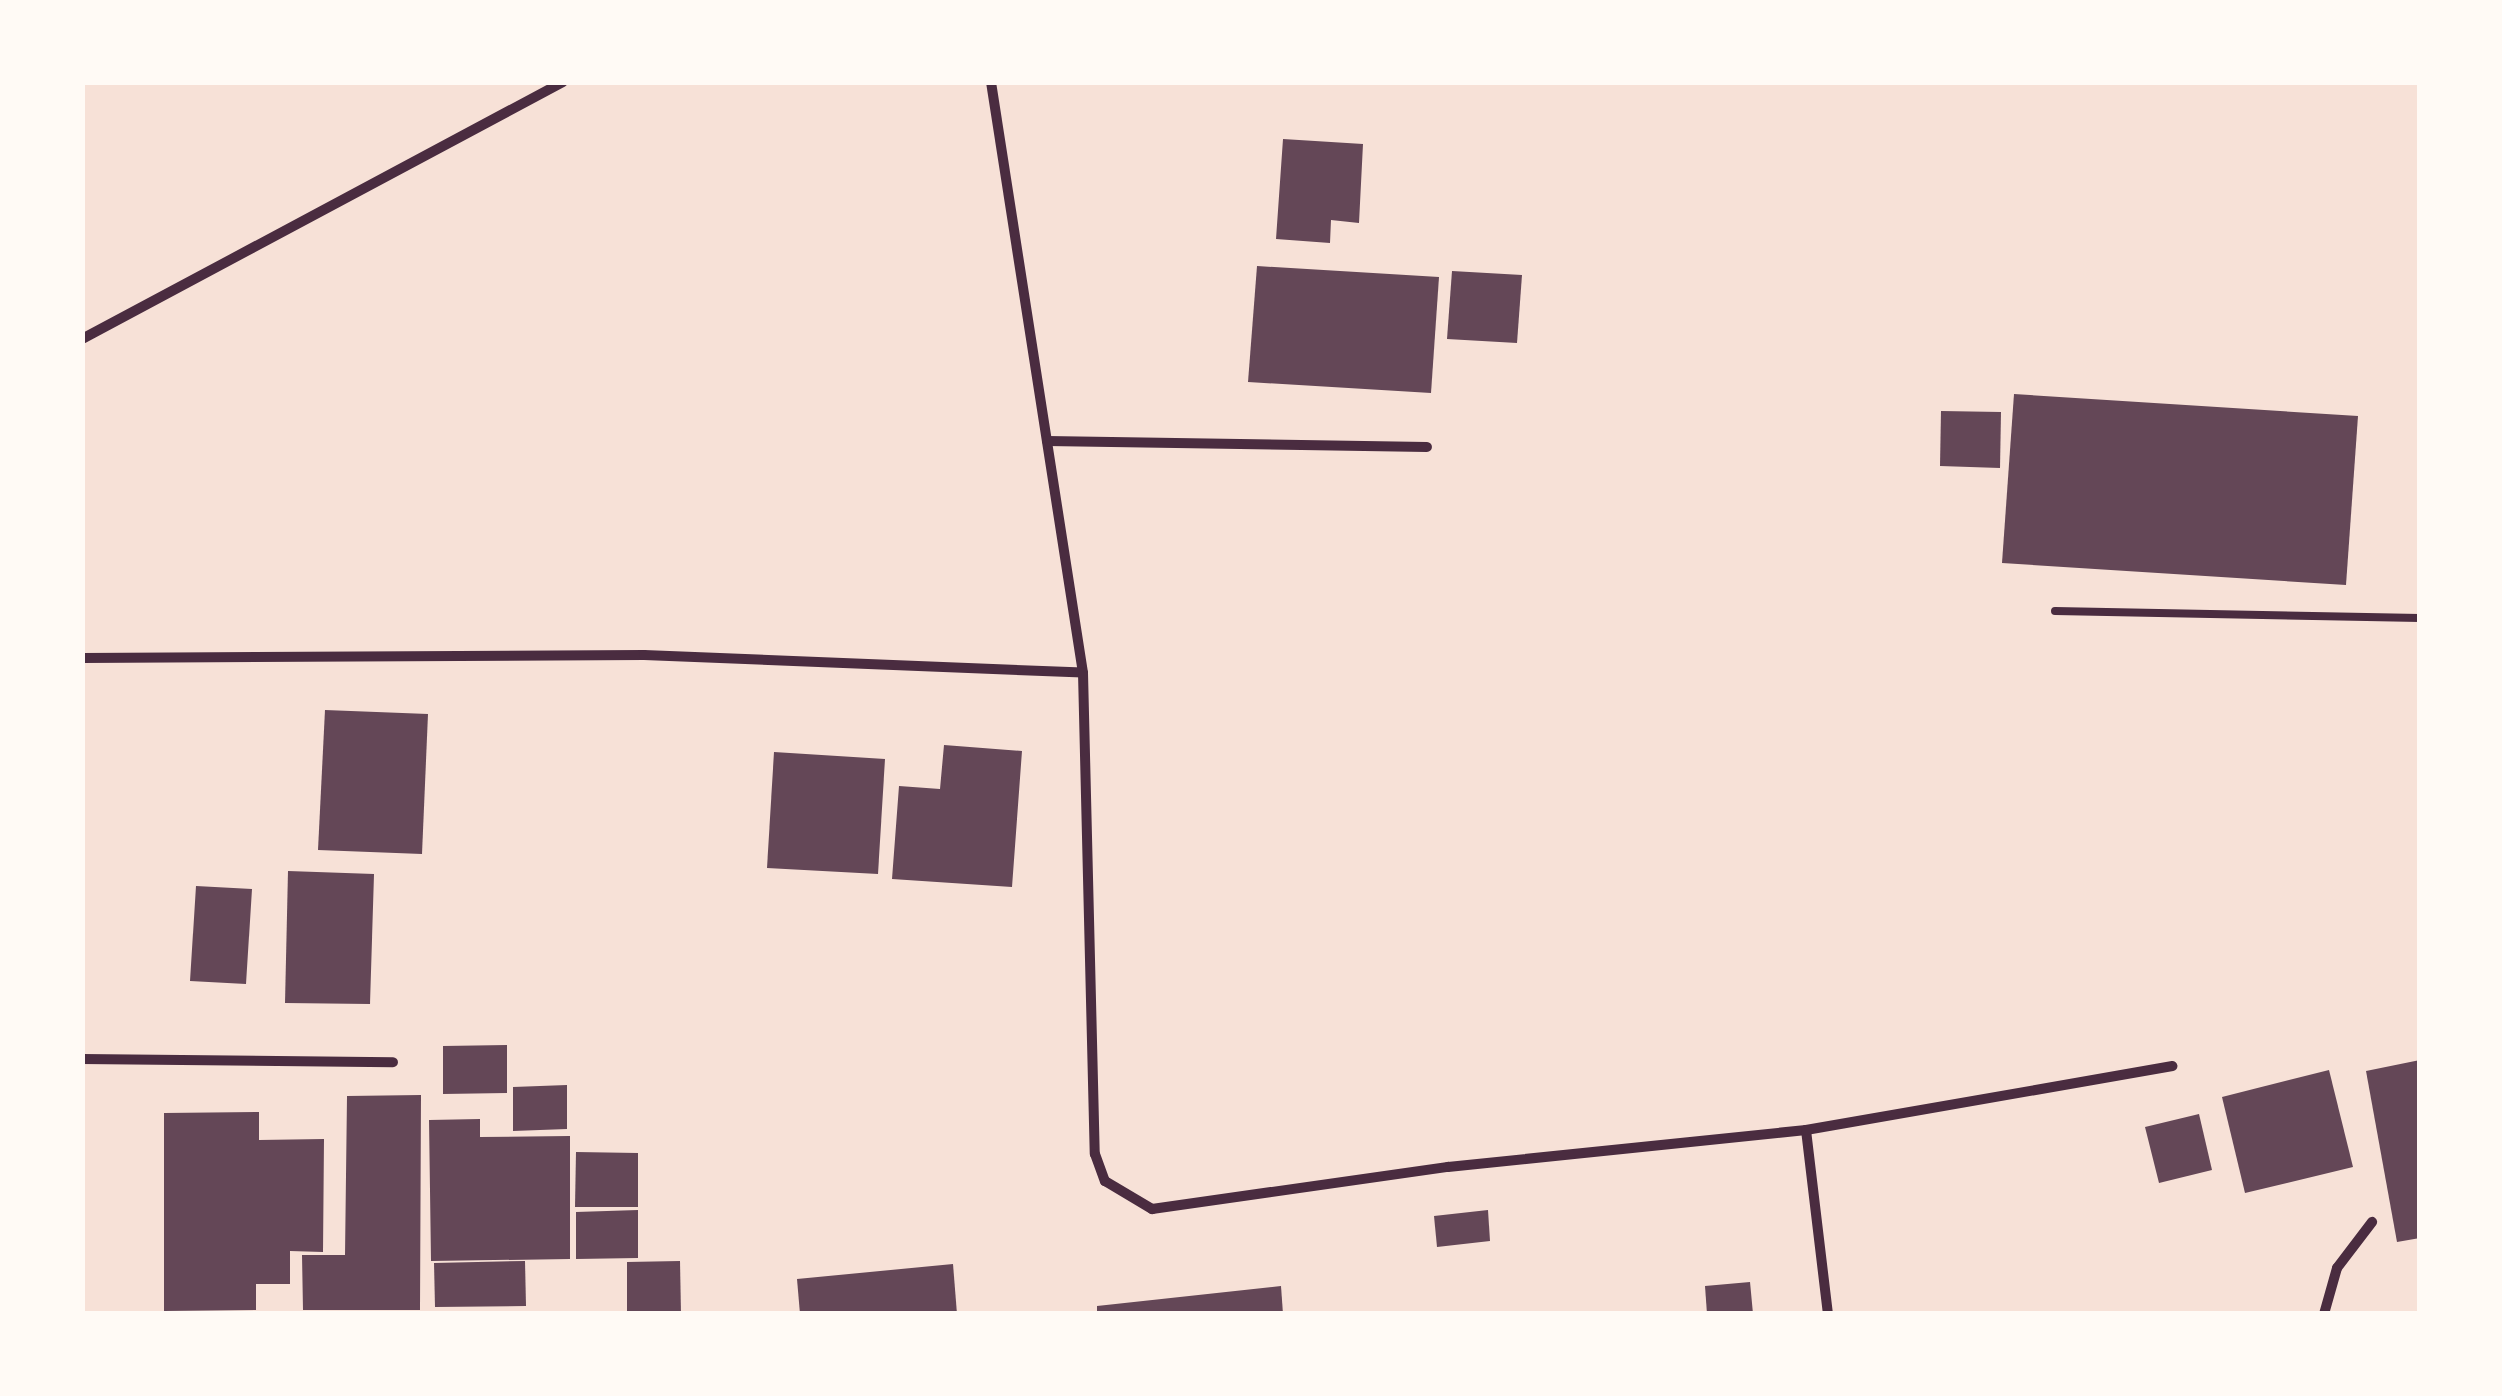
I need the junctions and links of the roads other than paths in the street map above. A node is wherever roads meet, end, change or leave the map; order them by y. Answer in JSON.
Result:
{"nodes":[{"id":1,"x":563,"y":82,"type":"edge"},
{"id":2,"x":992,"y":82,"type":"edge"},
{"id":3,"x":82,"y":339,"type":"edge"},
{"id":4,"x":1048,"y":441,"type":"junction"},
{"id":5,"x":1427,"y":447,"type":"dead end"},
{"id":6,"x":2055,"y":611,"type":"dead end"},
{"id":7,"x":2420,"y":618,"type":"edge"},
{"id":8,"x":82,"y":658,"type":"edge"},
{"id":9,"x":1083,"y":673,"type":"junction"},
{"id":10,"x":82,"y":1059,"type":"edge"},
{"id":11,"x":393,"y":1062,"type":"dead end"},
{"id":12,"x":2172,"y":1066,"type":"dead end"},
{"id":13,"x":1806,"y":1130,"type":"junction"},
{"id":14,"x":2372,"y":1222,"type":"dead end"},
{"id":15,"x":1828,"y":1314,"type":"edge"},
{"id":16,"x":2324,"y":1314,"type":"edge"}],
"edges":[{"from":1,"to":3,"type":"street"},
{"from":2,"to":4,"type":"street"},
{"from":4,"to":5,"type":"street"},
{"from":4,"to":9,"type":"street"},
{"from":6,"to":7,"type":"lane"},
{"from":8,"to":9,"type":"street"},
{"from":9,"to":13,"type":"street"},
{"from":10,"to":11,"type":"street"},
{"from":12,"to":13,"type":"street"},
{"from":13,"to":15,"type":"street"},
{"from":14,"to":16,"type":"street"}]}
